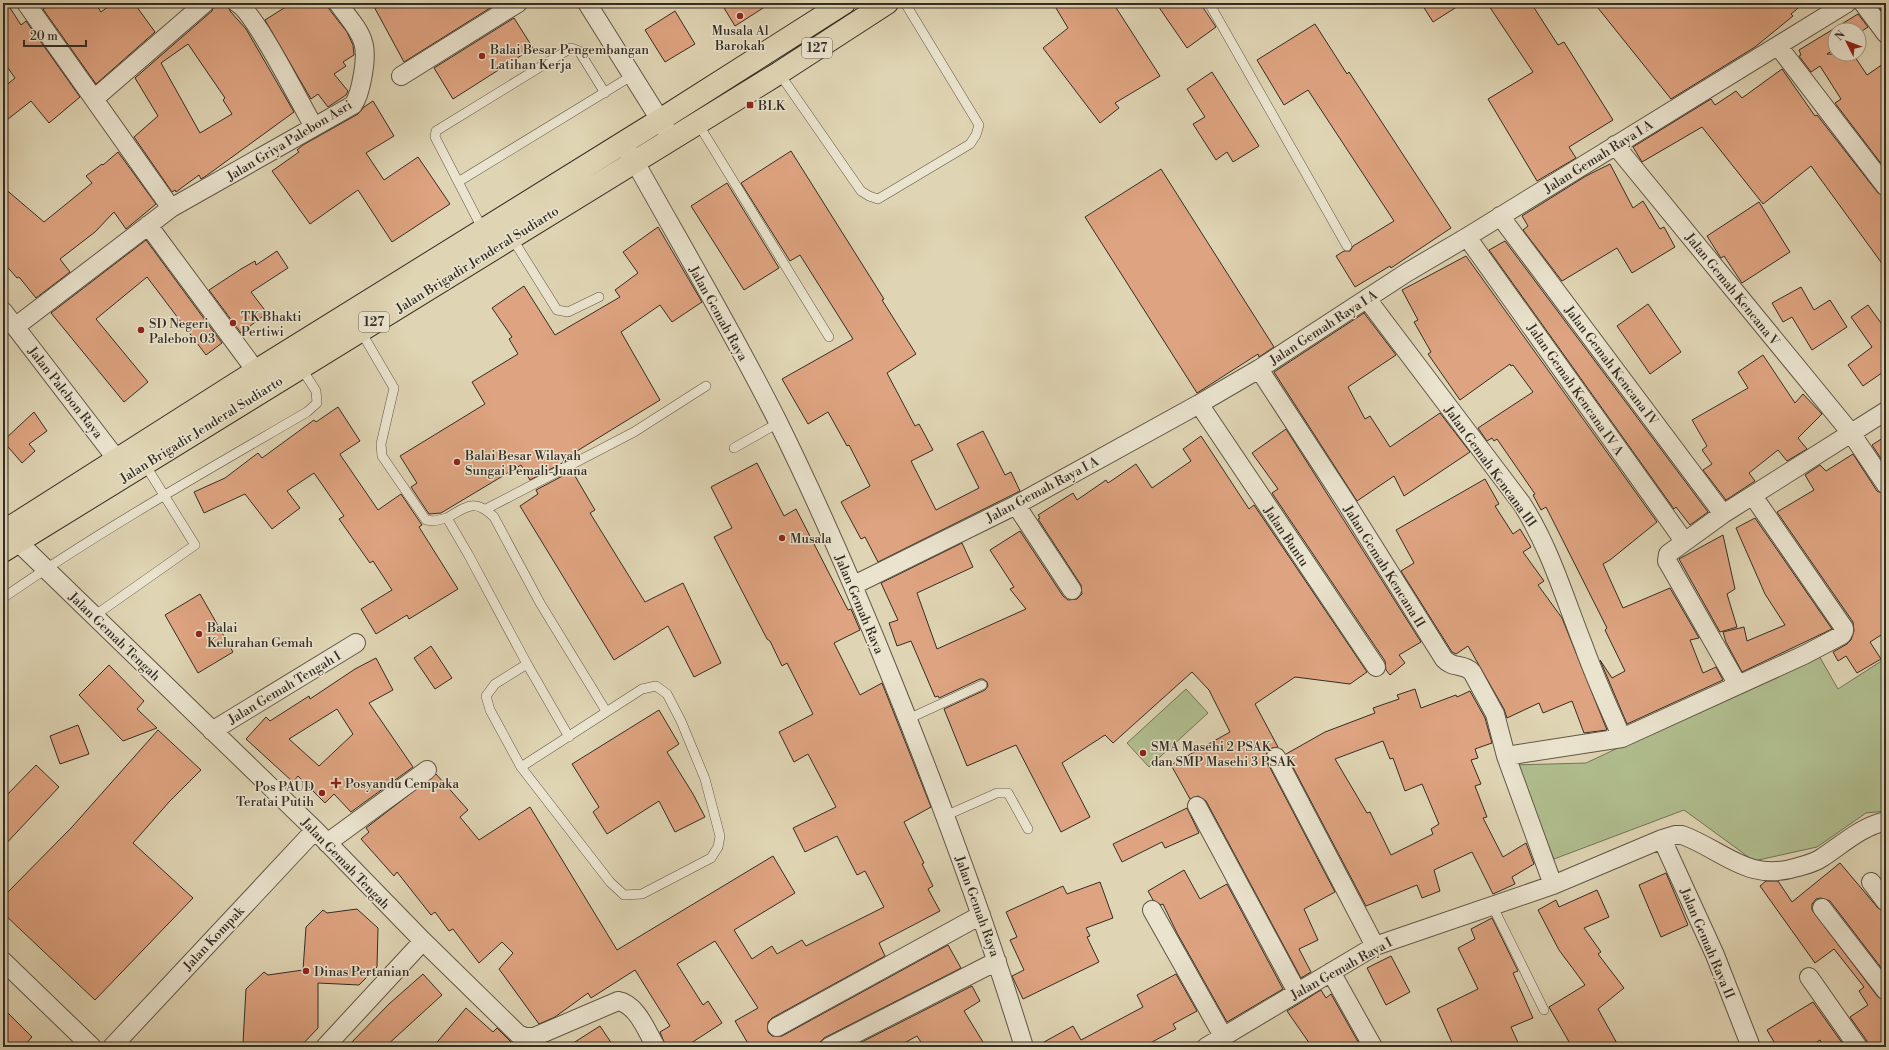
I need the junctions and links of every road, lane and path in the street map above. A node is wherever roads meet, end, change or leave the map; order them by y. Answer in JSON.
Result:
{"nodes":[{"id":1,"x":26,"y":3,"type":"edge"},
{"id":2,"x":205,"y":3,"type":"edge"},
{"id":3,"x":237,"y":3,"type":"edge"},
{"id":4,"x":338,"y":3,"type":"edge"},
{"id":5,"x":518,"y":3,"type":"edge"},
{"id":6,"x":587,"y":3,"type":"edge"},
{"id":7,"x":887,"y":3,"type":"edge"},
{"id":8,"x":905,"y":3,"type":"edge"},
{"id":9,"x":1208,"y":3,"type":"edge"},
{"id":10,"x":1847,"y":3,"type":"edge"},
{"id":11,"x":1863,"y":3,"type":"edge"},
{"id":12,"x":841,"y":13,"type":"edge"},
{"id":13,"x":1886,"y":34,"type":"edge"},
{"id":14,"x":1778,"y":46,"type":"junction"},
{"id":15,"x":779,"y":73,"type":"junction"},
{"id":16,"x":633,"y":75,"type":"junction"},
{"id":17,"x":401,"y":76,"type":"dead end"},
{"id":18,"x":604,"y":93,"type":"junction"},
{"id":19,"x":94,"y":99,"type":"junction"},
{"id":20,"x":692,"y":113,"type":"junction"},
{"id":21,"x":660,"y":120,"type":"junction"},
{"id":22,"x":314,"y":127,"type":"junction"},
{"id":23,"x":672,"y":140,"type":"junction"},
{"id":24,"x":622,"y":142,"type":"junction"},
{"id":25,"x":1615,"y":145,"type":"junction"},
{"id":26,"x":635,"y":162,"type":"junction"},
{"id":27,"x":458,"y":182,"type":"junction"},
{"id":28,"x":1886,"y":187,"type":"edge"},
{"id":29,"x":171,"y":208,"type":"junction"},
{"id":30,"x":1500,"y":216,"type":"junction"},
{"id":31,"x":148,"y":225,"type":"junction"},
{"id":32,"x":497,"y":234,"type":"junction"},
{"id":33,"x":1467,"y":237,"type":"junction"},
{"id":34,"x":1347,"y":246,"type":"dead end"},
{"id":35,"x":599,"y":297,"type":"dead end"},
{"id":36,"x":1367,"y":299,"type":"junction"},
{"id":37,"x":3,"y":312,"type":"edge"},
{"id":38,"x":355,"y":322,"type":"junction"},
{"id":39,"x":15,"y":327,"type":"junction"},
{"id":40,"x":829,"y":337,"type":"dead end"},
{"id":41,"x":296,"y":358,"type":"junction"},
{"id":42,"x":1259,"y":369,"type":"junction"},
{"id":43,"x":261,"y":380,"type":"junction"},
{"id":44,"x":706,"y":386,"type":"dead end"},
{"id":45,"x":1199,"y":404,"type":"junction"},
{"id":46,"x":1886,"y":411,"type":"edge"},
{"id":47,"x":778,"y":423,"type":"junction"},
{"id":48,"x":1851,"y":434,"type":"junction"},
{"id":49,"x":734,"y":448,"type":"dead end"},
{"id":50,"x":132,"y":461,"type":"junction"},
{"id":51,"x":1886,"y":485,"type":"edge"},
{"id":52,"x":164,"y":495,"type":"junction"},
{"id":53,"x":1753,"y":496,"type":"junction"},
{"id":54,"x":1016,"y":505,"type":"junction"},
{"id":55,"x":486,"y":509,"type":"junction"},
{"id":56,"x":1723,"y":514,"type":"junction"},
{"id":57,"x":447,"y":518,"type":"junction"},
{"id":58,"x":8,"y":533,"type":"edge"},
{"id":59,"x":1684,"y":541,"type":"junction"},
{"id":60,"x":46,"y":568,"type":"junction"},
{"id":61,"x":854,"y":585,"type":"junction"},
{"id":62,"x":1072,"y":590,"type":"dead end"},
{"id":63,"x":3,"y":598,"type":"edge"},
{"id":64,"x":94,"y":616,"type":"junction"},
{"id":65,"x":356,"y":643,"type":"dead end"},
{"id":66,"x":527,"y":664,"type":"junction"},
{"id":67,"x":1376,"y":667,"type":"dead end"},
{"id":68,"x":982,"y":685,"type":"dead end"},
{"id":69,"x":1738,"y":685,"type":"junction"},
{"id":70,"x":606,"y":711,"type":"junction"},
{"id":71,"x":908,"y":719,"type":"junction"},
{"id":72,"x":212,"y":730,"type":"junction"},
{"id":73,"x":569,"y":737,"type":"junction"},
{"id":74,"x":1622,"y":738,"type":"junction"},
{"id":75,"x":1506,"y":756,"type":"junction"},
{"id":76,"x":1276,"y":757,"type":"dead end"},
{"id":77,"x":521,"y":767,"type":"junction"},
{"id":78,"x":427,"y":770,"type":"dead end"},
{"id":79,"x":1197,"y":806,"type":"dead end"},
{"id":80,"x":945,"y":816,"type":"junction"},
{"id":81,"x":1886,"y":822,"type":"edge"},
{"id":82,"x":1028,"y":828,"type":"dead end"},
{"id":83,"x":314,"y":830,"type":"junction"},
{"id":84,"x":1662,"y":839,"type":"junction"},
{"id":85,"x":327,"y":843,"type":"junction"},
{"id":86,"x":1871,"y":882,"type":"dead end"},
{"id":87,"x":1552,"y":885,"type":"junction"},
{"id":88,"x":1886,"y":902,"type":"edge"},
{"id":89,"x":1493,"y":907,"type":"junction"},
{"id":90,"x":1822,"y":908,"type":"dead end"},
{"id":91,"x":1152,"y":910,"type":"dead end"},
{"id":92,"x":981,"y":915,"type":"junction"},
{"id":93,"x":423,"y":942,"type":"junction"},
{"id":94,"x":1376,"y":946,"type":"junction"},
{"id":95,"x":3,"y":961,"type":"edge"},
{"id":96,"x":997,"y":961,"type":"junction"},
{"id":97,"x":1331,"y":972,"type":"junction"},
{"id":98,"x":1809,"y":977,"type":"dead end"},
{"id":99,"x":1886,"y":991,"type":"edge"},
{"id":100,"x":1297,"y":992,"type":"junction"},
{"id":101,"x":1544,"y":1010,"type":"dead end"},
{"id":102,"x":776,"y":1027,"type":"dead end"},
{"id":103,"x":1223,"y":1036,"type":"junction"},
{"id":104,"x":92,"y":1047,"type":"edge"},
{"id":105,"x":112,"y":1047,"type":"edge"},
{"id":106,"x":326,"y":1047,"type":"edge"},
{"id":107,"x":656,"y":1047,"type":"edge"},
{"id":108,"x":829,"y":1047,"type":"edge"},
{"id":109,"x":1024,"y":1047,"type":"edge"},
{"id":110,"x":1206,"y":1047,"type":"edge"},
{"id":111,"x":1373,"y":1047,"type":"edge"},
{"id":112,"x":1751,"y":1047,"type":"edge"},
{"id":113,"x":1858,"y":1047,"type":"edge"}],
"edges":[{"from":1,"to":19,"type":"street"},
{"from":2,"to":19,"type":"street"},
{"from":3,"to":22,"type":"street"},
{"from":4,"to":22,"type":"street","name":"Jalan Griya Palebon Asri"},
{"from":5,"to":17,"type":"street"},
{"from":6,"to":16,"type":"street"},
{"from":7,"to":12,"type":"main road","name":"Jalan Brigadir Jenderal Sudiarto","number":"127"},
{"from":8,"to":15,"type":"lane"},
{"from":9,"to":34,"type":"lane"},
{"from":10,"to":14,"type":"street","name":"Jalan Gemah Raya I A"},
{"from":11,"to":13,"type":"street"},
{"from":12,"to":15,"type":"main road","name":"Jalan Brigadir Jenderal Sudiarto","number":"127"},
{"from":12,"to":20,"type":"main road","name":"Jalan Brigadir Jenderal Sudiarto","number":"127"},
{"from":14,"to":25,"type":"street","name":"Jalan Gemah Raya I A"},
{"from":14,"to":28,"type":"street"},
{"from":15,"to":20,"type":"main road","name":"Jalan Brigadir Jenderal Sudiarto","number":"127"},
{"from":16,"to":18,"type":"lane"},
{"from":16,"to":21,"type":"street"},
{"from":18,"to":27,"type":"lane"},
{"from":18,"to":27,"type":"lane"},
{"from":19,"to":29,"type":"street"},
{"from":20,"to":21,"type":"main road","name":"Jalan Brigadir Jenderal Sudiarto","number":"127"},
{"from":20,"to":23,"type":"main road","name":"Jalan Brigadir Jenderal Sudiarto","number":"127"},
{"from":20,"to":40,"type":"lane"},
{"from":21,"to":23,"type":"street"},
{"from":21,"to":24,"type":"main road","name":"Jalan Brigadir Jenderal Sudiarto","number":"127"},
{"from":22,"to":29,"type":"street","name":"Jalan Griya Palebon Asri"},
{"from":23,"to":26,"type":"main road","name":"Jalan Brigadir Jenderal Sudiarto","number":"127"},
{"from":24,"to":26,"type":"street","name":"Jalan Gemah Raya"},
{"from":24,"to":32,"type":"main road","name":"Jalan Brigadir Jenderal Sudiarto","number":"127"},
{"from":25,"to":30,"type":"street","name":"Jalan Gemah Raya I A"},
{"from":25,"to":48,"type":"street","name":"Jalan Gemah Kencana V"},
{"from":26,"to":32,"type":"main road","name":"Jalan Brigadir Jenderal Sudiarto","number":"127"},
{"from":26,"to":47,"type":"street","name":"Jalan Gemah Raya"},
{"from":27,"to":32,"type":"lane"},
{"from":29,"to":31,"type":"street","name":"Jalan Griya Palebon Asri"},
{"from":30,"to":33,"type":"street","name":"Jalan Gemah Raya I A"},
{"from":30,"to":56,"type":"street","name":"Jalan Gemah Kencana IV"},
{"from":31,"to":39,"type":"street","name":"Jalan Griya Palebon Asri"},
{"from":31,"to":43,"type":"street"},
{"from":32,"to":35,"type":"lane"},
{"from":32,"to":38,"type":"main road","name":"Jalan Brigadir Jenderal Sudiarto","number":"127"},
{"from":33,"to":36,"type":"street","name":"Jalan Gemah Raya I A"},
{"from":33,"to":59,"type":"street","name":"Jalan Gemah Kencana IV A"},
{"from":36,"to":42,"type":"street","name":"Jalan Gemah Raya I A"},
{"from":36,"to":74,"type":"street","name":"Jalan Gemah Kencana III"},
{"from":37,"to":39,"type":"street","name":"Jalan Palebon Raya"},
{"from":38,"to":41,"type":"main road","name":"Jalan Brigadir Jenderal Sudiarto","number":"127"},
{"from":38,"to":57,"type":"lane"},
{"from":39,"to":50,"type":"street","name":"Jalan Palebon Raya"},
{"from":41,"to":43,"type":"main road","name":"Jalan Brigadir Jenderal Sudiarto","number":"127"},
{"from":41,"to":52,"type":"lane"},
{"from":42,"to":45,"type":"street","name":"Jalan Gemah Raya I A"},
{"from":42,"to":75,"type":"street","name":"Jalan Gemah Kencana II"},
{"from":43,"to":50,"type":"main road","name":"Jalan Brigadir Jenderal Sudiarto","number":"127"},
{"from":44,"to":55,"type":"lane"},
{"from":45,"to":54,"type":"street","name":"Jalan Gemah Raya I A"},
{"from":45,"to":67,"type":"street","name":"Jalan Buntu"},
{"from":46,"to":48,"type":"street"},
{"from":47,"to":49,"type":"lane"},
{"from":47,"to":61,"type":"street","name":"Jalan Gemah Raya"},
{"from":48,"to":51,"type":"street","name":"Jalan Gemah Kencana V"},
{"from":48,"to":53,"type":"street"},
{"from":50,"to":52,"type":"lane"},
{"from":50,"to":58,"type":"main road","name":"Jalan Brigadir Jenderal Sudiarto","number":"127"},
{"from":52,"to":60,"type":"lane"},
{"from":52,"to":64,"type":"lane"},
{"from":53,"to":56,"type":"street"},
{"from":53,"to":69,"type":"street"},
{"from":54,"to":61,"type":"street","name":"Jalan Gemah Raya I A"},
{"from":54,"to":62,"type":"street"},
{"from":55,"to":57,"type":"lane"},
{"from":55,"to":70,"type":"lane"},
{"from":56,"to":59,"type":"street"},
{"from":57,"to":66,"type":"lane"},
{"from":58,"to":60,"type":"street","name":"Jalan Gemah Tengah"},
{"from":59,"to":69,"type":"street"},
{"from":60,"to":63,"type":"lane"},
{"from":60,"to":64,"type":"street","name":"Jalan Gemah Tengah"},
{"from":61,"to":71,"type":"street","name":"Jalan Gemah Raya"},
{"from":64,"to":72,"type":"street","name":"Jalan Gemah Tengah"},
{"from":65,"to":72,"type":"street","name":"Jalan Gemah Tengah I"},
{"from":66,"to":73,"type":"lane"},
{"from":66,"to":77,"type":"lane"},
{"from":68,"to":71,"type":"lane"},
{"from":69,"to":74,"type":"street"},
{"from":70,"to":73,"type":"lane"},
{"from":70,"to":77,"type":"lane"},
{"from":71,"to":80,"type":"street","name":"Jalan Gemah Raya"},
{"from":72,"to":83,"type":"street","name":"Jalan Gemah Tengah"},
{"from":73,"to":77,"type":"lane"},
{"from":74,"to":75,"type":"street"},
{"from":75,"to":87,"type":"street","name":"Jalan Gemah Kencana II"},
{"from":76,"to":94,"type":"street"},
{"from":78,"to":85,"type":"street"},
{"from":79,"to":100,"type":"street"},
{"from":80,"to":82,"type":"lane"},
{"from":80,"to":92,"type":"street","name":"Jalan Gemah Raya"},
{"from":81,"to":84,"type":"street","name":"Jalan Gemah Raya I"},
{"from":83,"to":85,"type":"street","name":"Jalan Gemah Tengah"},
{"from":83,"to":105,"type":"street","name":"Jalan Kompak"},
{"from":84,"to":87,"type":"street","name":"Jalan Gemah Raya I"},
{"from":84,"to":112,"type":"street","name":"Jalan Gemah Raya II"},
{"from":85,"to":93,"type":"street","name":"Jalan Gemah Tengah"},
{"from":86,"to":88,"type":"street"},
{"from":87,"to":89,"type":"street","name":"Jalan Gemah Raya I"},
{"from":89,"to":94,"type":"street","name":"Jalan Gemah Raya I"},
{"from":89,"to":101,"type":"lane"},
{"from":90,"to":99,"type":"street"},
{"from":91,"to":103,"type":"street"},
{"from":92,"to":96,"type":"street","name":"Jalan Gemah Raya"},
{"from":92,"to":102,"type":"street"},
{"from":93,"to":106,"type":"street"},
{"from":93,"to":107,"type":"street","name":"Jalan Gemah Tengah"},
{"from":94,"to":97,"type":"street","name":"Jalan Gemah Raya I"},
{"from":95,"to":104,"type":"street"},
{"from":96,"to":108,"type":"street"},
{"from":96,"to":109,"type":"street","name":"Jalan Gemah Raya"},
{"from":97,"to":100,"type":"street","name":"Jalan Gemah Raya I"},
{"from":97,"to":111,"type":"street"},
{"from":98,"to":113,"type":"street"},
{"from":100,"to":103,"type":"street","name":"Jalan Gemah Raya I"},
{"from":103,"to":110,"type":"street","name":"Jalan Gemah Raya I"}]}
